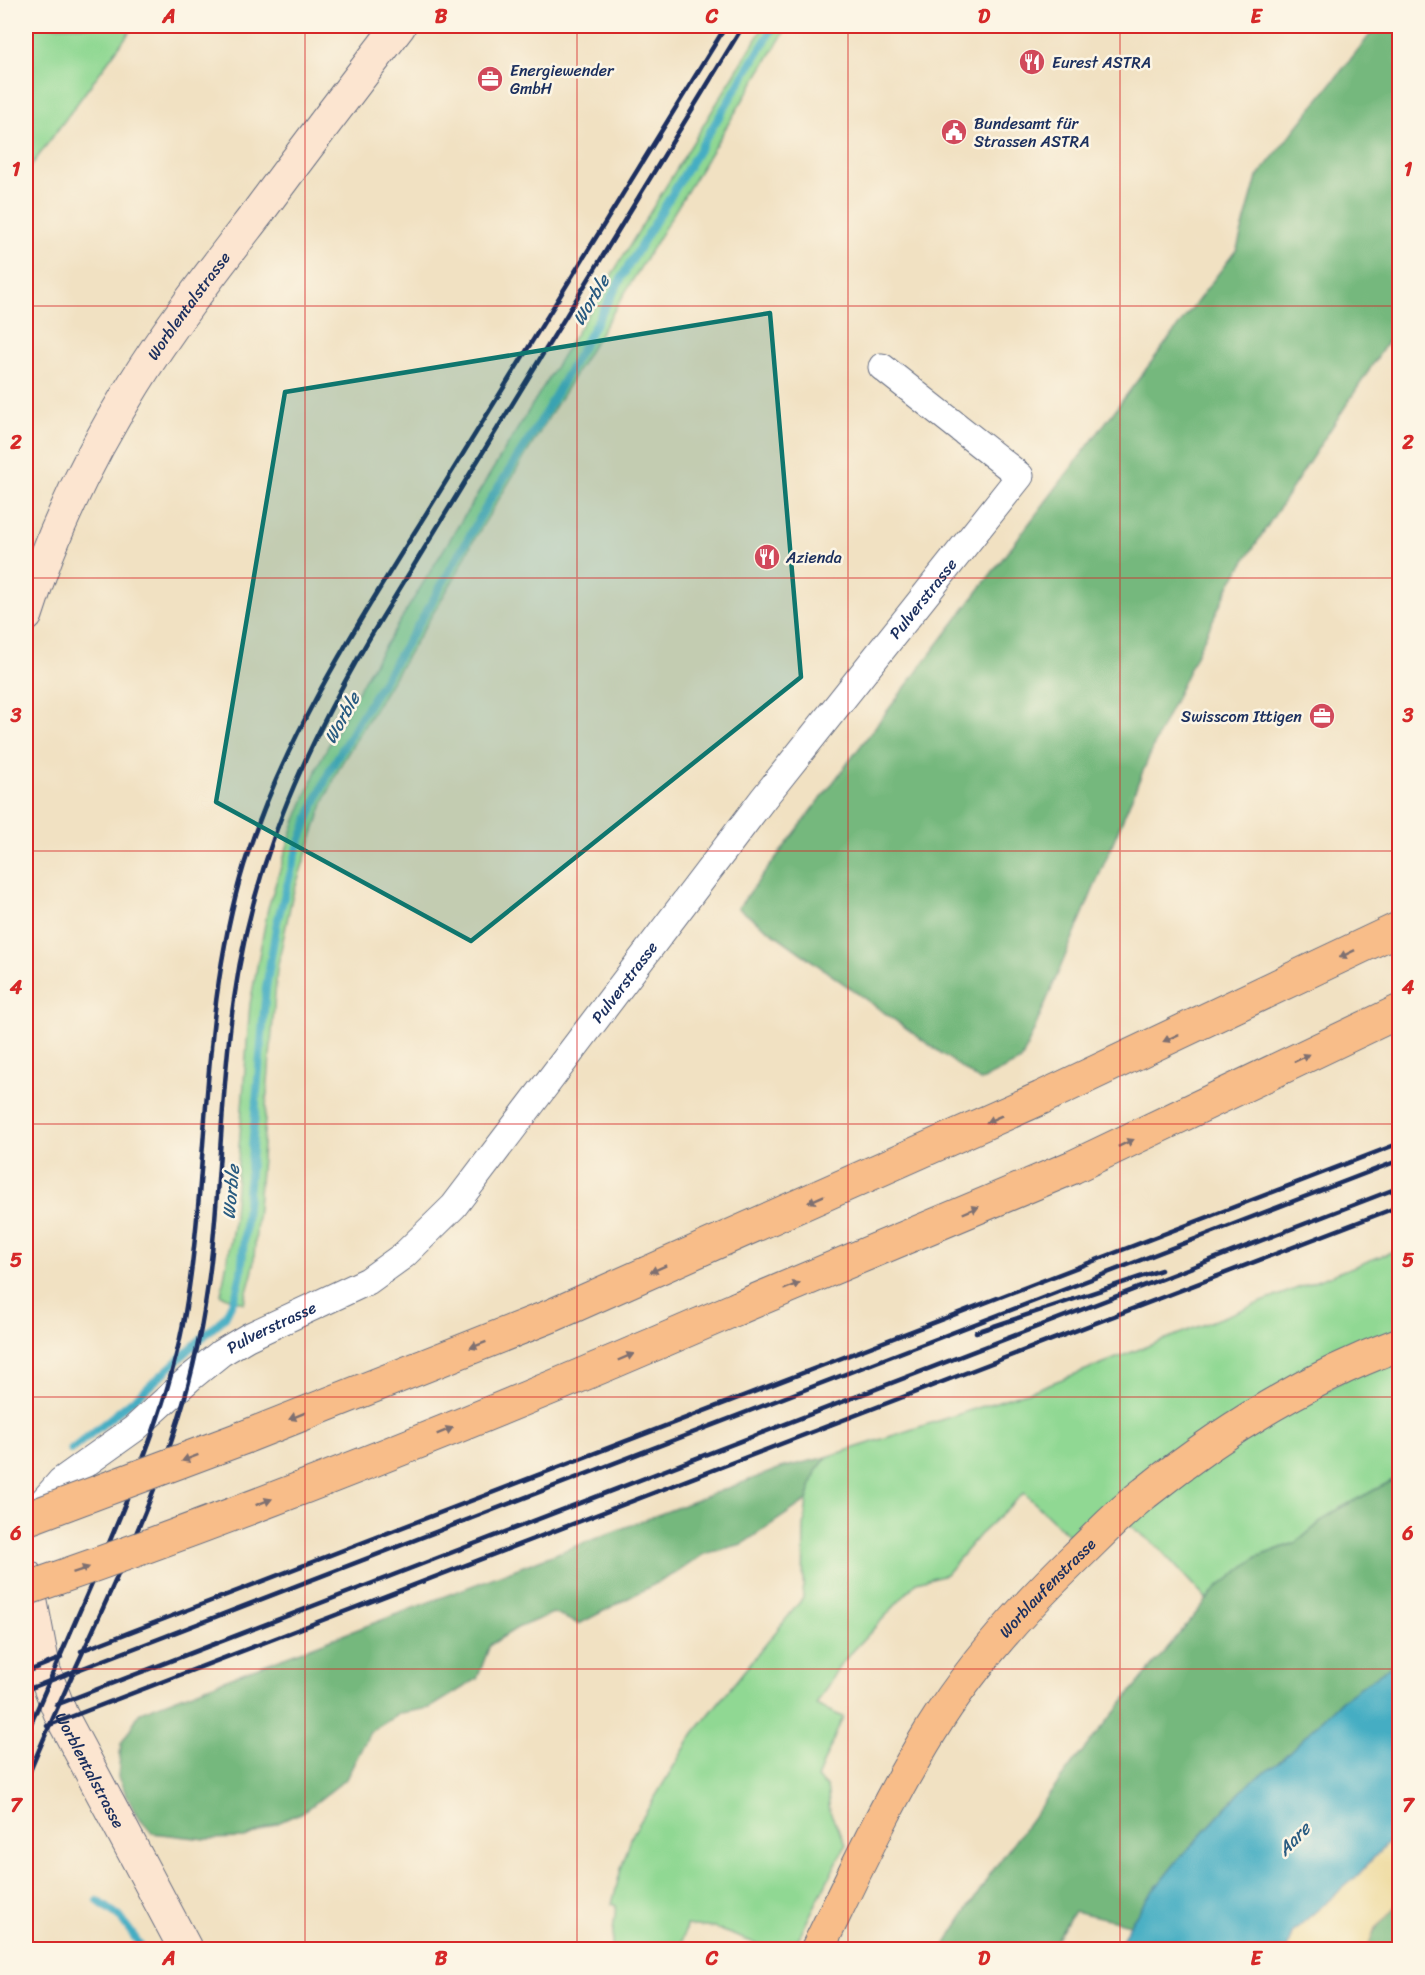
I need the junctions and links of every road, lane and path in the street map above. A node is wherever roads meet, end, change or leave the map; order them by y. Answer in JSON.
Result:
{"nodes":[{"id":1,"x":399,"y":26,"type":"edge"},
{"id":2,"x":882,"y":367,"type":"dead end"},
{"id":3,"x":26,"y":615,"type":"edge"},
{"id":4,"x":1400,"y":928,"type":"edge"},
{"id":5,"x":1400,"y":1011,"type":"edge"},
{"id":6,"x":1400,"y":1344,"type":"edge"},
{"id":7,"x":26,"y":1520,"type":"edge"},
{"id":8,"x":26,"y":1576,"type":"edge"},
{"id":9,"x":26,"y":1589,"type":"edge"},
{"id":10,"x":186,"y":1950,"type":"edge"},
{"id":11,"x":817,"y":1950,"type":"edge"}],
"edges":[{"from":1,"to":3,"type":"main road","name":"Worblentalstrasse"},
{"from":2,"to":7,"type":"street","name":"Pulverstrasse"},
{"from":4,"to":7,"type":"main road","one_way":true,"bridge":true},
{"from":9,"to":5,"type":"main road","one_way":true,"bridge":true},
{"from":6,"to":11,"type":"main road","name":"Worblaufenstrasse"},
{"from":8,"to":10,"type":"main road","name":"Worblentalstrasse"}]}
